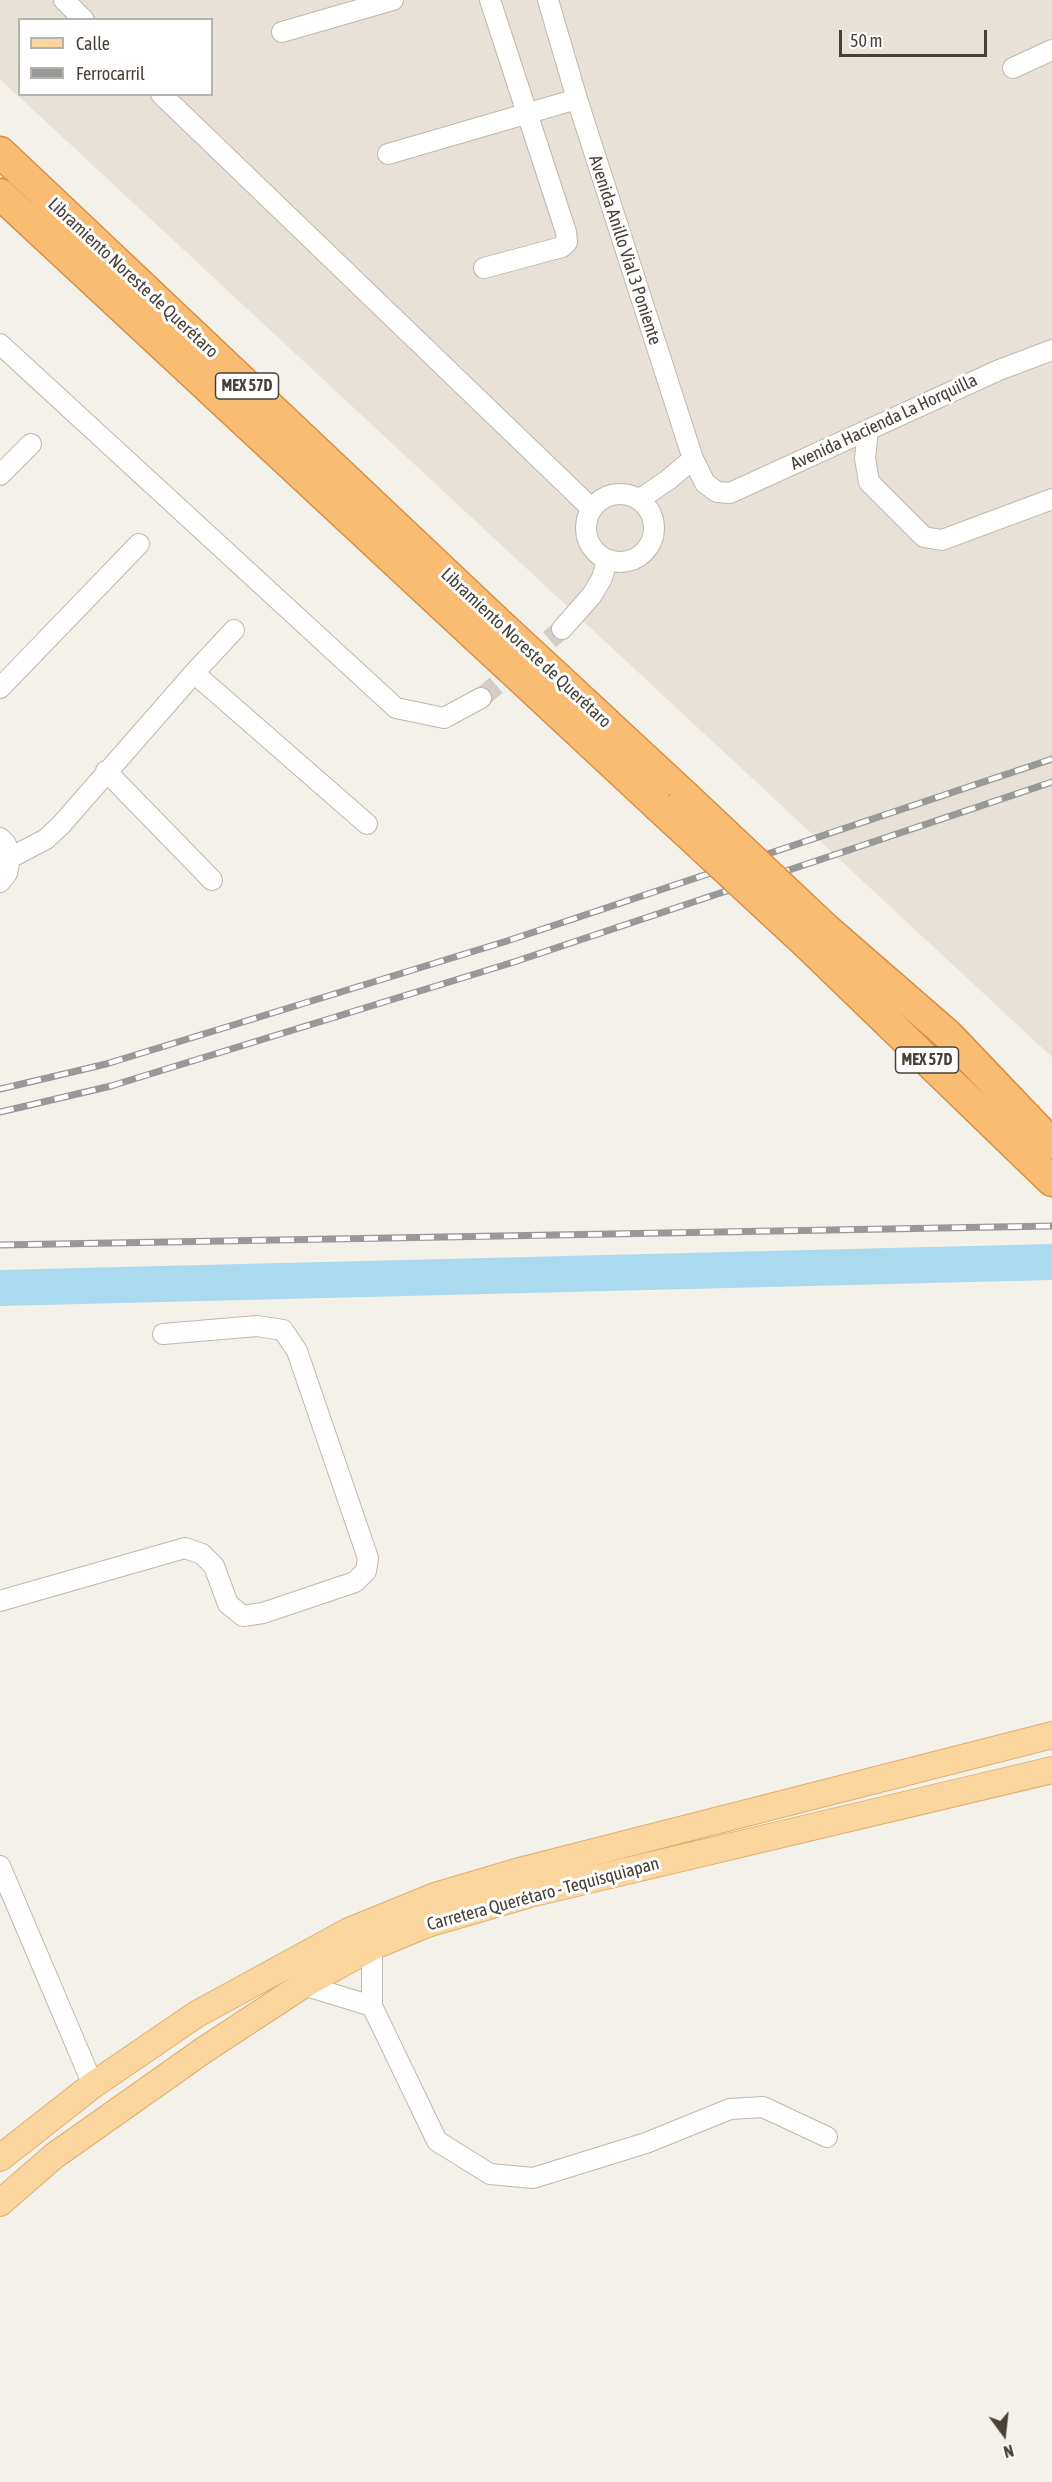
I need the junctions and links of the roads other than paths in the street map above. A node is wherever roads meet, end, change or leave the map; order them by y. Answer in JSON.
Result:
{"nodes":[{"id":1,"x":64,"y":0,"type":"edge"},
{"id":2,"x":393,"y":0,"type":"edge"},
{"id":3,"x":490,"y":0,"type":"edge"},
{"id":4,"x":548,"y":0,"type":"edge"},
{"id":5,"x":82,"y":18,"type":"edge"},
{"id":6,"x":282,"y":33,"type":"dead end"},
{"id":7,"x":1052,"y":50,"type":"edge"},
{"id":8,"x":1013,"y":68,"type":"dead end"},
{"id":9,"x":163,"y":96,"type":"edge"},
{"id":10,"x":577,"y":99,"type":"junction"},
{"id":11,"x":526,"y":113,"type":"junction"},
{"id":12,"x":0,"y":152,"type":"edge"},
{"id":13,"x":388,"y":154,"type":"dead end"},
{"id":14,"x":0,"y":194,"type":"edge"},
{"id":15,"x":484,"y":268,"type":"dead end"},
{"id":16,"x":0,"y":344,"type":"edge"},
{"id":17,"x":1052,"y":350,"type":"edge"},
{"id":18,"x":868,"y":430,"type":"junction"},
{"id":19,"x":31,"y":444,"type":"dead end"},
{"id":20,"x":693,"y":459,"type":"junction"},
{"id":21,"x":0,"y":476,"type":"edge"},
{"id":22,"x":717,"y":492,"type":"joint"},
{"id":23,"x":640,"y":499,"type":"junction"},
{"id":24,"x":1052,"y":499,"type":"edge"},
{"id":25,"x":591,"y":508,"type":"junction"},
{"id":26,"x":139,"y":544,"type":"dead end"},
{"id":27,"x":607,"y":561,"type":"junction"},
{"id":28,"x":484,"y":627,"type":"junction"},
{"id":29,"x":562,"y":628,"type":"tunnel mouth"},
{"id":30,"x":234,"y":630,"type":"dead end"},
{"id":31,"x":194,"y":673,"type":"junction"},
{"id":32,"x":0,"y":688,"type":"edge"},
{"id":33,"x":481,"y":698,"type":"tunnel mouth"},
{"id":34,"x":106,"y":771,"type":"junction"},
{"id":35,"x":367,"y":824,"type":"dead end"},
{"id":36,"x":0,"y":838,"type":"edge"},
{"id":37,"x":10,"y":858,"type":"junction"},
{"id":38,"x":213,"y":880,"type":"dead end"},
{"id":39,"x":0,"y":882,"type":"edge"},
{"id":40,"x":815,"y":936,"type":"junction"},
{"id":41,"x":1052,"y":1144,"type":"edge"},
{"id":42,"x":1050,"y":1178,"type":"edge"},
{"id":43,"x":163,"y":1334,"type":"dead end"},
{"id":44,"x":0,"y":1601,"type":"edge"},
{"id":45,"x":1052,"y":1735,"type":"edge"},
{"id":46,"x":1052,"y":1770,"type":"edge"},
{"id":47,"x":0,"y":1866,"type":"edge"},
{"id":48,"x":372,"y":1947,"type":"junction"},
{"id":49,"x":303,"y":1984,"type":"junction"},
{"id":50,"x":372,"y":2006,"type":"junction"},
{"id":51,"x":93,"y":2085,"type":"junction"},
{"id":52,"x":827,"y":2137,"type":"dead end"},
{"id":53,"x":0,"y":2158,"type":"edge"},
{"id":54,"x":0,"y":2203,"type":"edge"}],
"edges":[{"from":1,"to":5,"type":"street"},
{"from":2,"to":6,"type":"street"},
{"from":3,"to":11,"type":"street"},
{"from":4,"to":10,"type":"street","name":"Avenida Anillo Vial 3 Poniente"},
{"from":7,"to":8,"type":"street"},
{"from":9,"to":25,"type":"street"},
{"from":10,"to":11,"type":"street"},
{"from":10,"to":20,"type":"street","name":"Avenida Anillo Vial 3 Poniente"},
{"from":11,"to":13,"type":"street"},
{"from":11,"to":15,"type":"street"},
{"from":12,"to":28,"type":"highway","name":"Libramiento Noreste de Querétaro","number":"MEX 57D"},
{"from":14,"to":28,"type":"highway","name":"Libramiento Noreste de Querétaro","number":"MEX 57D"},
{"from":16,"to":33,"type":"street"},
{"from":17,"to":18,"type":"street","name":"Avenida Hacienda La Horquilla"},
{"from":18,"to":22,"type":"street","name":"Avenida Hacienda La Horquilla"},
{"from":18,"to":24,"type":"street"},
{"from":19,"to":21,"type":"street"},
{"from":20,"to":22,"type":"street","name":"Avenida Anillo Vial 3 Poniente"},
{"from":20,"to":23,"type":"street"},
{"from":23,"to":25,"type":"street"},
{"from":23,"to":27,"type":"street"},
{"from":25,"to":27,"type":"street"},
{"from":26,"to":32,"type":"street"},
{"from":27,"to":29,"type":"street"},
{"from":28,"to":40,"type":"highway","name":"Libramiento Noreste de Querétaro","number":"MEX 57D","bridge":true},
{"from":30,"to":31,"type":"street"},
{"from":31,"to":34,"type":"street"},
{"from":31,"to":35,"type":"street"},
{"from":34,"to":37,"type":"street"},
{"from":34,"to":38,"type":"street"},
{"from":36,"to":37,"type":"street"},
{"from":37,"to":39,"type":"street"},
{"from":40,"to":41,"type":"highway","name":"Libramiento Noreste de Querétaro","number":"MEX 57D"},
{"from":40,"to":42,"type":"highway","name":"Libramiento Noreste de Querétaro","number":"MEX 57D"},
{"from":43,"to":44,"type":"street"},
{"from":45,"to":51,"type":"main road","name":"Carretera Querétaro - Tequisquiapan"},
{"from":46,"to":48,"type":"main road","name":"Carretera Querétaro - Tequisquiapan"},
{"from":47,"to":51,"type":"street"},
{"from":48,"to":49,"type":"main road","name":"Carretera Querétaro - Tequisquiapan"},
{"from":48,"to":50,"type":"street"},
{"from":49,"to":50,"type":"street"},
{"from":49,"to":54,"type":"main road","name":"Carretera Querétaro - Tequisquiapan"},
{"from":50,"to":52,"type":"street"},
{"from":51,"to":53,"type":"main road","name":"Carretera Querétaro - Tequisquiapan"}]}
